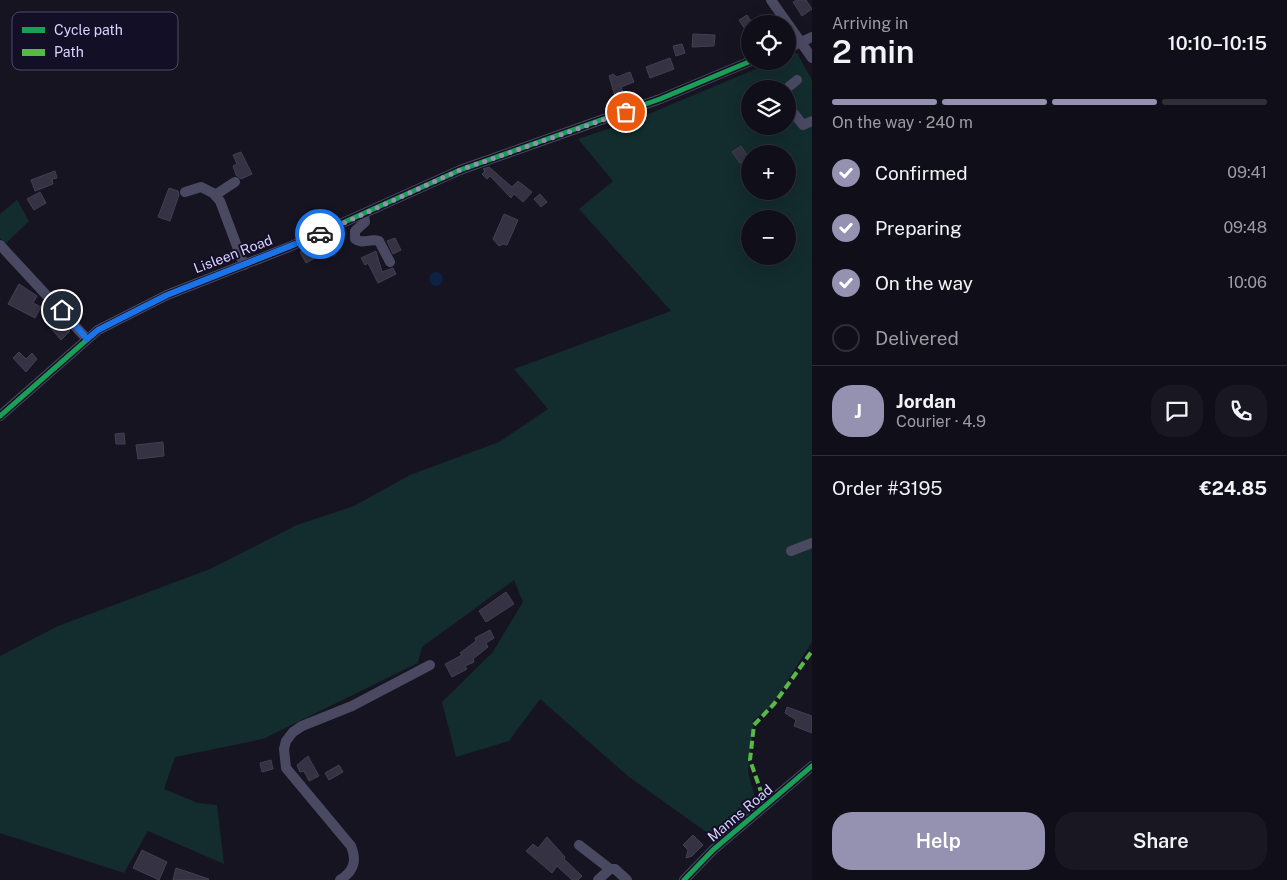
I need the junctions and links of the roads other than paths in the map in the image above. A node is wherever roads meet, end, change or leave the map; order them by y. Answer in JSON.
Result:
{"nodes":[{"id":1,"x":771,"y":0,"type":"edge"},
{"id":2,"x":812,"y":37,"type":"edge"},
{"id":3,"x":802,"y":43,"type":"junction"},
{"id":4,"x":796,"y":45,"type":"edge"},
{"id":5,"x":812,"y":58,"type":"edge"},
{"id":6,"x":741,"y":65,"type":"edge"},
{"id":7,"x":796,"y":116,"type":"edge"},
{"id":8,"x":812,"y":121,"type":"edge"},
{"id":9,"x":235,"y":182,"type":"dead end"},
{"id":10,"x":185,"y":192,"type":"dead end"},
{"id":11,"x":215,"y":195,"type":"junction"},
{"id":12,"x":364,"y":215,"type":"junction"},
{"id":13,"x":0,"y":245,"type":"edge"},
{"id":14,"x":390,"y":262,"type":"dead end"},
{"id":15,"x":244,"y":265,"type":"junction"},
{"id":16,"x":87,"y":339,"type":"junction"},
{"id":17,"x":0,"y":416,"type":"edge"},
{"id":18,"x":812,"y":543,"type":"edge"},
{"id":19,"x":791,"y":551,"type":"dead end"},
{"id":20,"x":430,"y":664,"type":"dead end"},
{"id":21,"x":812,"y":766,"type":"edge"},
{"id":22,"x":579,"y":846,"type":"dead end"},
{"id":23,"x":610,"y":869,"type":"junction"},
{"id":24,"x":340,"y":880,"type":"edge"},
{"id":25,"x":598,"y":880,"type":"edge"},
{"id":26,"x":627,"y":880,"type":"edge"},
{"id":27,"x":684,"y":880,"type":"edge"}],
"edges":[{"from":1,"to":3,"type":"street"},
{"from":2,"to":3,"type":"street"},
{"from":3,"to":4,"type":"street"},
{"from":3,"to":5,"type":"street"},
{"from":6,"to":12,"type":"street","name":"Lisleen Road"},
{"from":7,"to":8,"type":"street"},
{"from":9,"to":11,"type":"street"},
{"from":10,"to":11,"type":"street"},
{"from":11,"to":15,"type":"street"},
{"from":12,"to":14,"type":"street"},
{"from":12,"to":15,"type":"street","name":"Lisleen Road"},
{"from":13,"to":16,"type":"street"},
{"from":15,"to":16,"type":"street","name":"Lisleen Road"},
{"from":16,"to":17,"type":"street","name":"Lisleen Road"},
{"from":18,"to":19,"type":"street"},
{"from":20,"to":24,"type":"street"},
{"from":21,"to":27,"type":"street","name":"Manns Road"},
{"from":22,"to":23,"type":"street"},
{"from":23,"to":25,"type":"street"},
{"from":23,"to":26,"type":"street"}]}
